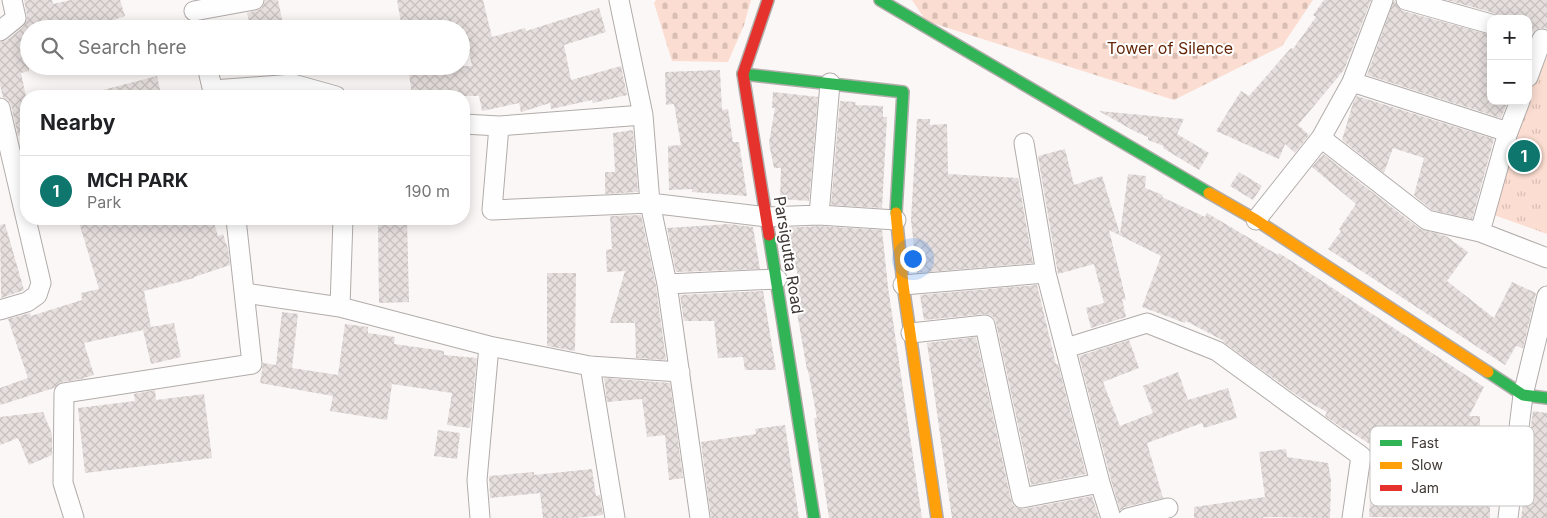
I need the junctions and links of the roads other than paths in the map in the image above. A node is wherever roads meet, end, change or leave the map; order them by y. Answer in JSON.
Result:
{"nodes":[{"id":1,"x":12,"y":0,"type":"edge"},
{"id":2,"x":254,"y":0,"type":"edge"},
{"id":3,"x":619,"y":0,"type":"edge"},
{"id":4,"x":768,"y":0,"type":"edge"},
{"id":5,"x":880,"y":0,"type":"edge"},
{"id":6,"x":1383,"y":0,"type":"edge"},
{"id":7,"x":1406,"y":0,"type":"edge"},
{"id":8,"x":194,"y":13,"type":"edge"},
{"id":9,"x":1487,"y":23,"type":"edge"},
{"id":10,"x":0,"y":31,"type":"edge"},
{"id":11,"x":1539,"y":38,"type":"edge"},
{"id":12,"x":1532,"y":63,"type":"edge"},
{"id":13,"x":743,"y":74,"type":"junction"},
{"id":14,"x":209,"y":75,"type":"edge"},
{"id":15,"x":1352,"y":82,"type":"junction"},
{"id":16,"x":830,"y":83,"type":"junction"},
{"id":17,"x":212,"y":90,"type":"edge"},
{"id":18,"x":240,"y":90,"type":"edge"},
{"id":19,"x":314,"y":90,"type":"edge"},
{"id":20,"x":1518,"y":105,"type":"edge"},
{"id":21,"x":0,"y":108,"type":"edge"},
{"id":22,"x":643,"y":115,"type":"junction"},
{"id":23,"x":470,"y":124,"type":"edge"},
{"id":24,"x":499,"y":126,"type":"junction"},
{"id":25,"x":1508,"y":132,"type":"junction"},
{"id":26,"x":1321,"y":138,"type":"junction"},
{"id":27,"x":1024,"y":143,"type":"dead end"},
{"id":28,"x":20,"y":193,"type":"edge"},
{"id":29,"x":650,"y":203,"type":"junction"},
{"id":30,"x":819,"y":215,"type":"junction"},
{"id":31,"x":767,"y":217,"type":"junction"},
{"id":32,"x":896,"y":220,"type":"junction"},
{"id":33,"x":1256,"y":220,"type":"junction"},
{"id":34,"x":27,"y":225,"type":"edge"},
{"id":35,"x":237,"y":225,"type":"edge"},
{"id":36,"x":342,"y":225,"type":"edge"},
{"id":37,"x":1480,"y":232,"type":"junction"},
{"id":38,"x":1547,"y":258,"type":"edge"},
{"id":39,"x":1046,"y":273,"type":"junction"},
{"id":40,"x":777,"y":279,"type":"junction"},
{"id":41,"x":667,"y":284,"type":"junction"},
{"id":42,"x":902,"y":285,"type":"junction"},
{"id":43,"x":245,"y":294,"type":"junction"},
{"id":44,"x":1547,"y":296,"type":"edge"},
{"id":45,"x":340,"y":307,"type":"junction"},
{"id":46,"x":0,"y":310,"type":"edge"},
{"id":47,"x":911,"y":333,"type":"junction"},
{"id":48,"x":489,"y":346,"type":"junction"},
{"id":49,"x":1066,"y":348,"type":"junction"},
{"id":50,"x":590,"y":366,"type":"junction"},
{"id":51,"x":680,"y":372,"type":"junction"},
{"id":52,"x":1523,"y":395,"type":"junction"},
{"id":53,"x":1547,"y":398,"type":"edge"},
{"id":54,"x":1519,"y":426,"type":"edge"},
{"id":55,"x":1100,"y":483,"type":"junction"},
{"id":56,"x":1168,"y":508,"type":"dead end"},
{"id":57,"x":74,"y":518,"type":"edge"},
{"id":58,"x":480,"y":518,"type":"edge"},
{"id":59,"x":615,"y":518,"type":"edge"},
{"id":60,"x":700,"y":518,"type":"edge"},
{"id":61,"x":814,"y":518,"type":"edge"},
{"id":62,"x":937,"y":518,"type":"edge"},
{"id":63,"x":1112,"y":518,"type":"edge"},
{"id":64,"x":1128,"y":518,"type":"edge"},
{"id":65,"x":1352,"y":518,"type":"edge"}],
"edges":[{"from":1,"to":10,"type":"street"},
{"from":2,"to":8,"type":"street"},
{"from":3,"to":22,"type":"street"},
{"from":4,"to":13,"type":"street","name":"Parsigutta Road"},
{"from":5,"to":33,"type":"street"},
{"from":6,"to":15,"type":"street"},
{"from":7,"to":9,"type":"street"},
{"from":11,"to":12,"type":"street"},
{"from":13,"to":16,"type":"street"},
{"from":13,"to":31,"type":"street","name":"Parsigutta Road"},
{"from":14,"to":17,"type":"street"},
{"from":15,"to":25,"type":"street"},
{"from":15,"to":26,"type":"street"},
{"from":16,"to":30,"type":"street"},
{"from":16,"to":32,"type":"street"},
{"from":18,"to":19,"type":"street"},
{"from":20,"to":25,"type":"street"},
{"from":21,"to":28,"type":"street"},
{"from":22,"to":24,"type":"street"},
{"from":22,"to":29,"type":"street"},
{"from":23,"to":24,"type":"street"},
{"from":24,"to":29,"type":"street"},
{"from":25,"to":37,"type":"street"},
{"from":26,"to":33,"type":"street"},
{"from":26,"to":37,"type":"street"},
{"from":27,"to":39,"type":"street"},
{"from":29,"to":31,"type":"street"},
{"from":29,"to":41,"type":"street"},
{"from":30,"to":31,"type":"street"},
{"from":30,"to":32,"type":"street"},
{"from":31,"to":40,"type":"street","name":"Parsigutta Road"},
{"from":32,"to":42,"type":"street"},
{"from":33,"to":52,"type":"street"},
{"from":34,"to":46,"type":"street"},
{"from":35,"to":43,"type":"street"},
{"from":36,"to":45,"type":"street"},
{"from":37,"to":38,"type":"street"},
{"from":39,"to":42,"type":"street"},
{"from":39,"to":49,"type":"street"},
{"from":40,"to":41,"type":"street"},
{"from":40,"to":61,"type":"street","name":"Parsigutta Road"},
{"from":41,"to":51,"type":"street"},
{"from":42,"to":47,"type":"street"},
{"from":43,"to":45,"type":"street"},
{"from":43,"to":57,"type":"street"},
{"from":44,"to":52,"type":"street"},
{"from":45,"to":48,"type":"street"},
{"from":47,"to":55,"type":"street"},
{"from":47,"to":62,"type":"street"},
{"from":48,"to":50,"type":"street"},
{"from":48,"to":58,"type":"street"},
{"from":49,"to":55,"type":"street"},
{"from":49,"to":65,"type":"street"},
{"from":50,"to":51,"type":"street"},
{"from":50,"to":59,"type":"street"},
{"from":51,"to":60,"type":"street"},
{"from":52,"to":53,"type":"street"},
{"from":52,"to":54,"type":"street"},
{"from":55,"to":63,"type":"street"},
{"from":56,"to":64,"type":"street"}]}
